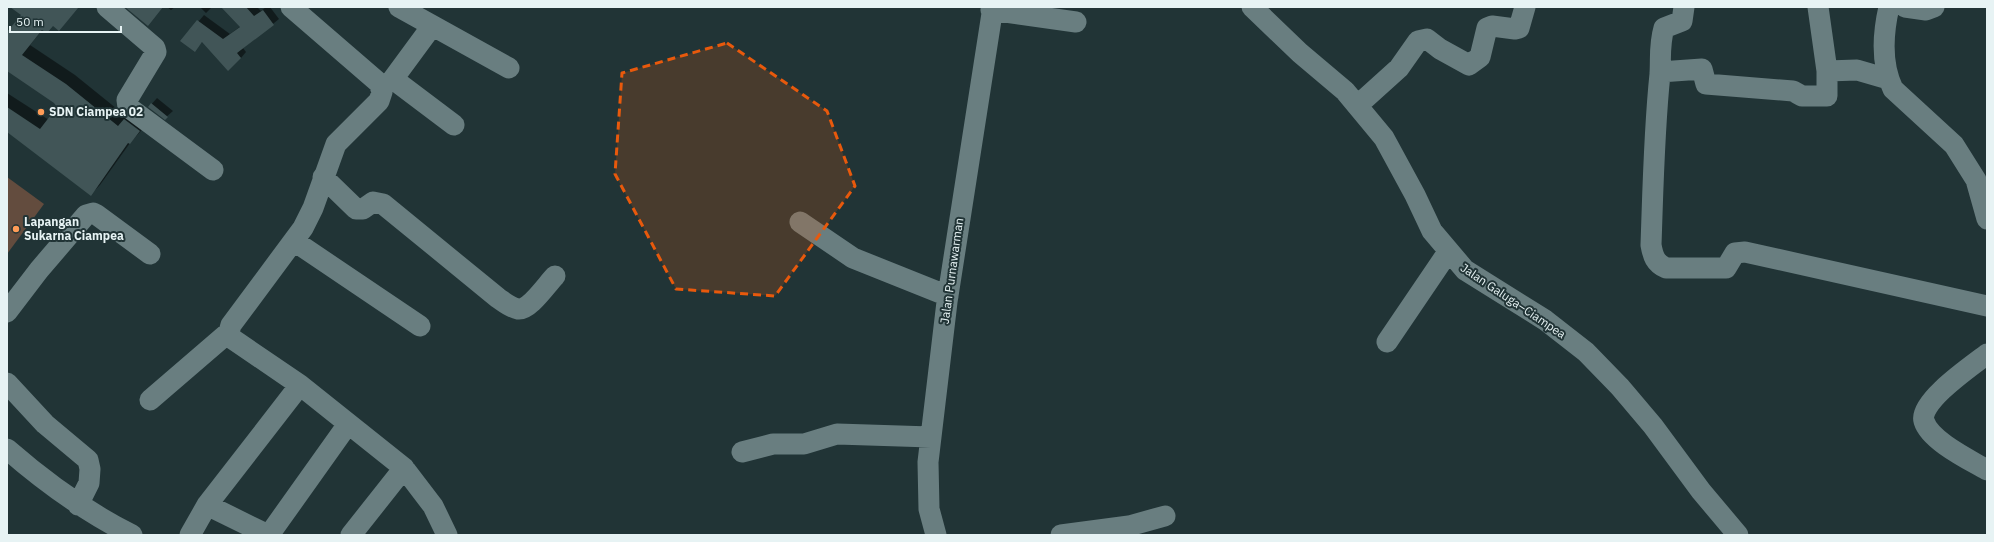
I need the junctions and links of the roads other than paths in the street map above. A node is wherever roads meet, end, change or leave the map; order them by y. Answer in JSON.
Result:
{"nodes":[{"id":1,"x":107,"y":7,"type":"edge"},
{"id":2,"x":291,"y":7,"type":"edge"},
{"id":3,"x":399,"y":7,"type":"edge"},
{"id":4,"x":1252,"y":7,"type":"edge"},
{"id":5,"x":1525,"y":7,"type":"edge"},
{"id":6,"x":1684,"y":7,"type":"edge"},
{"id":7,"x":1818,"y":7,"type":"edge"},
{"id":8,"x":1889,"y":7,"type":"edge"},
{"id":9,"x":1905,"y":7,"type":"edge"},
{"id":10,"x":1934,"y":7,"type":"edge"},
{"id":11,"x":992,"y":9,"type":"edge"},
{"id":12,"x":1076,"y":22,"type":"dead end"},
{"id":13,"x":432,"y":26,"type":"junction"},
{"id":14,"x":509,"y":68,"type":"dead end"},
{"id":15,"x":1827,"y":71,"type":"junction"},
{"id":16,"x":1660,"y":72,"type":"junction"},
{"id":17,"x":1888,"y":79,"type":"junction"},
{"id":18,"x":1358,"y":106,"type":"junction"},
{"id":19,"x":454,"y":125,"type":"dead end"},
{"id":20,"x":213,"y":170,"type":"dead end"},
{"id":21,"x":323,"y":177,"type":"junction"},
{"id":22,"x":1987,"y":219,"type":"edge"},
{"id":23,"x":800,"y":222,"type":"dead end"},
{"id":24,"x":294,"y":241,"type":"junction"},
{"id":25,"x":1448,"y":252,"type":"junction"},
{"id":26,"x":150,"y":254,"type":"dead end"},
{"id":27,"x":555,"y":276,"type":"dead end"},
{"id":28,"x":948,"y":296,"type":"junction"},
{"id":29,"x":1987,"y":306,"type":"edge"},
{"id":30,"x":7,"y":312,"type":"edge"},
{"id":31,"x":420,"y":326,"type":"dead end"},
{"id":32,"x":229,"y":332,"type":"junction"},
{"id":33,"x":1387,"y":342,"type":"dead end"},
{"id":34,"x":1987,"y":354,"type":"edge"},
{"id":35,"x":7,"y":383,"type":"edge"},
{"id":36,"x":300,"y":386,"type":"junction"},
{"id":37,"x":150,"y":400,"type":"dead end"},
{"id":38,"x":348,"y":424,"type":"junction"},
{"id":39,"x":931,"y":437,"type":"junction"},
{"id":40,"x":7,"y":449,"type":"edge"},
{"id":41,"x":742,"y":452,"type":"dead end"},
{"id":42,"x":404,"y":468,"type":"junction"},
{"id":43,"x":1987,"y":470,"type":"edge"},
{"id":44,"x":78,"y":505,"type":"junction"},
{"id":45,"x":207,"y":505,"type":"junction"},
{"id":46,"x":1165,"y":516,"type":"dead end"},
{"id":47,"x":444,"y":533,"type":"edge"},
{"id":48,"x":132,"y":535,"type":"edge"},
{"id":49,"x":190,"y":535,"type":"edge"},
{"id":50,"x":268,"y":535,"type":"edge"},
{"id":51,"x":351,"y":535,"type":"edge"},
{"id":52,"x":936,"y":535,"type":"edge"},
{"id":53,"x":1061,"y":535,"type":"edge"},
{"id":54,"x":1738,"y":535,"type":"edge"}],
"edges":[{"from":1,"to":20,"type":"street"},
{"from":2,"to":21,"type":"street"},
{"from":3,"to":13,"type":"street"},
{"from":4,"to":18,"type":"street","name":"Jalan Galuga–Ciampea"},
{"from":5,"to":18,"type":"street"},
{"from":6,"to":16,"type":"street"},
{"from":7,"to":15,"type":"street"},
{"from":8,"to":17,"type":"street"},
{"from":9,"to":10,"type":"street"},
{"from":11,"to":12,"type":"street"},
{"from":11,"to":28,"type":"street","name":"Jalan Purnawarman"},
{"from":13,"to":14,"type":"street"},
{"from":13,"to":19,"type":"street"},
{"from":15,"to":16,"type":"street"},
{"from":15,"to":17,"type":"street"},
{"from":16,"to":29,"type":"street"},
{"from":17,"to":22,"type":"street"},
{"from":18,"to":25,"type":"street","name":"Jalan Galuga–Ciampea"},
{"from":21,"to":24,"type":"street"},
{"from":21,"to":27,"type":"street"},
{"from":23,"to":28,"type":"street"},
{"from":24,"to":31,"type":"street"},
{"from":24,"to":32,"type":"street"},
{"from":25,"to":33,"type":"street"},
{"from":25,"to":54,"type":"street","name":"Jalan Galuga–Ciampea"},
{"from":26,"to":30,"type":"street"},
{"from":28,"to":39,"type":"street","name":"Jalan Purnawarman"},
{"from":32,"to":36,"type":"street"},
{"from":32,"to":37,"type":"street"},
{"from":34,"to":43,"type":"street"},
{"from":35,"to":44,"type":"street"},
{"from":36,"to":38,"type":"street"},
{"from":36,"to":45,"type":"street"},
{"from":38,"to":42,"type":"street"},
{"from":38,"to":50,"type":"street"},
{"from":39,"to":41,"type":"street"},
{"from":39,"to":52,"type":"street","name":"Jalan Purnawarman"},
{"from":40,"to":44,"type":"street"},
{"from":42,"to":47,"type":"street"},
{"from":42,"to":51,"type":"street"},
{"from":44,"to":48,"type":"street"},
{"from":45,"to":49,"type":"street"},
{"from":45,"to":50,"type":"street"},
{"from":46,"to":53,"type":"street"}]}
